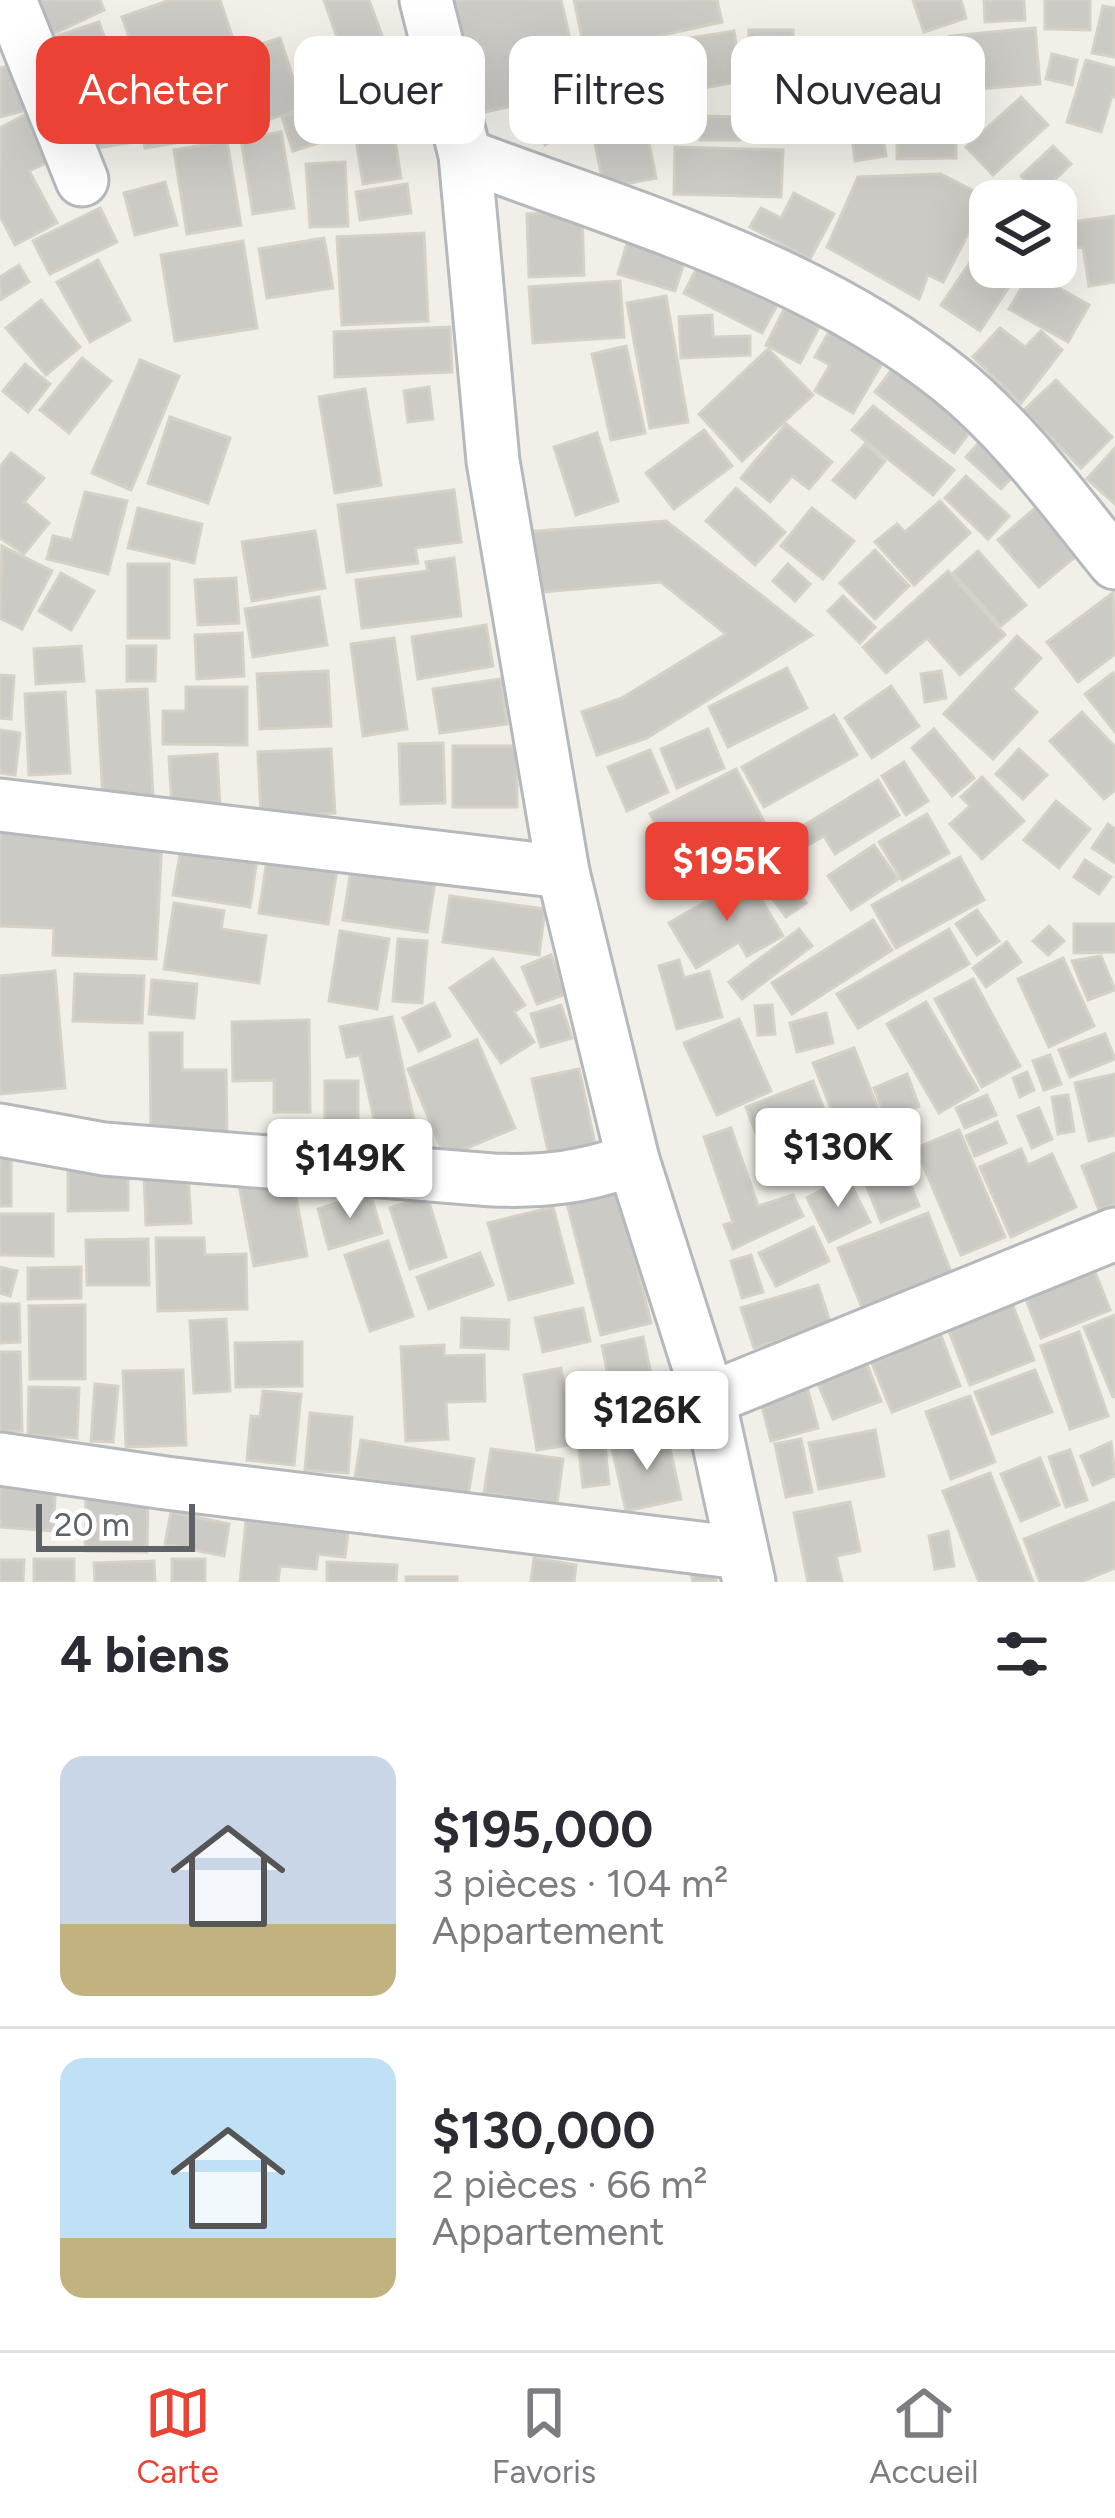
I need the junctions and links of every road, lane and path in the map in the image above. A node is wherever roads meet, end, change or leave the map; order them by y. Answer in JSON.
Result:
{"nodes":[{"id":1,"x":10,"y":0,"type":"edge"},
{"id":2,"x":426,"y":0,"type":"edge"},
{"id":3,"x":465,"y":154,"type":"junction"},
{"id":4,"x":82,"y":180,"type":"dead end"},
{"id":5,"x":1115,"y":563,"type":"edge"},
{"id":6,"x":0,"y":805,"type":"edge"},
{"id":7,"x":563,"y":872,"type":"junction"},
{"id":8,"x":0,"y":1130,"type":"edge"},
{"id":9,"x":633,"y":1160,"type":"junction"},
{"id":10,"x":1115,"y":1234,"type":"edge"},
{"id":11,"x":710,"y":1399,"type":"junction"},
{"id":12,"x":0,"y":1459,"type":"edge"},
{"id":13,"x":745,"y":1568,"type":"edge"}],
"edges":[{"from":1,"to":4,"type":"street"},
{"from":2,"to":3,"type":"street"},
{"from":3,"to":5,"type":"street"},
{"from":3,"to":7,"type":"street"},
{"from":6,"to":7,"type":"street"},
{"from":7,"to":9,"type":"street"},
{"from":8,"to":9,"type":"street"},
{"from":9,"to":11,"type":"street"},
{"from":10,"to":11,"type":"street"},
{"from":11,"to":13,"type":"street"},
{"from":12,"to":13,"type":"street"}]}
